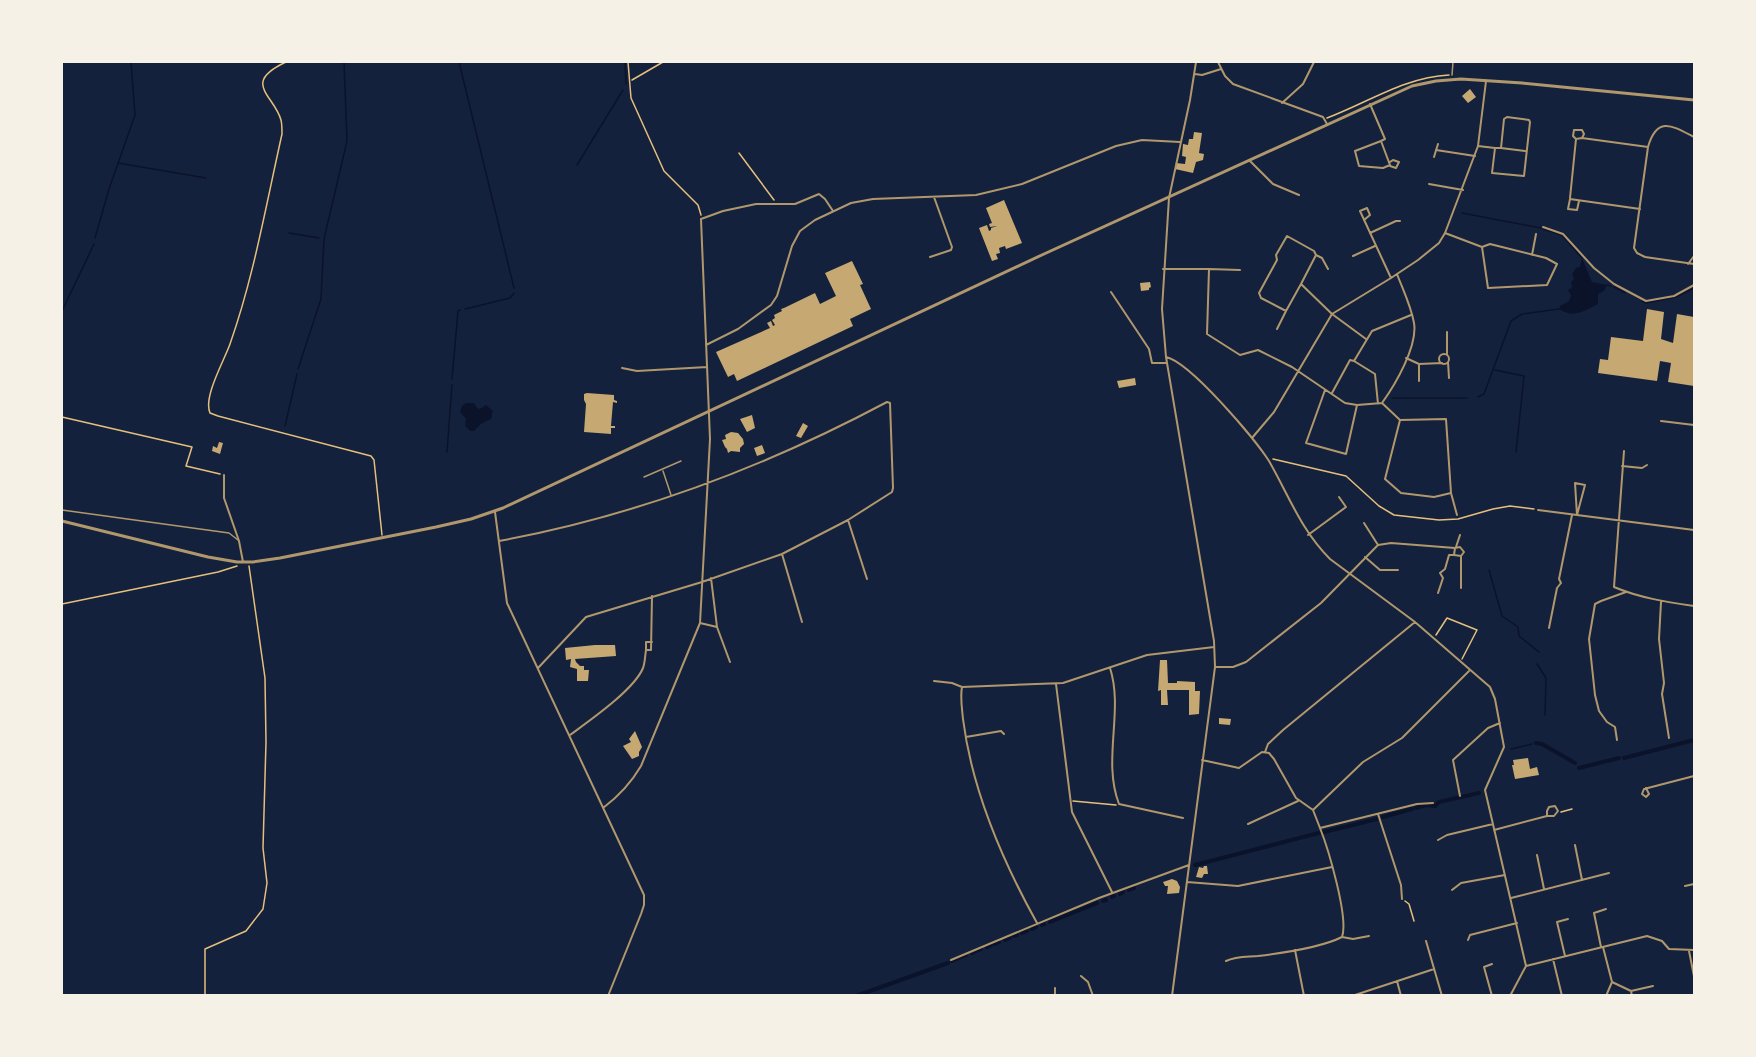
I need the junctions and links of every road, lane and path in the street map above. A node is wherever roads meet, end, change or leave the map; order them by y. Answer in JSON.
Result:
{"nodes":[{"id":1,"x":286,"y":62,"type":"edge"},
{"id":2,"x":628,"y":62,"type":"edge"},
{"id":3,"x":663,"y":62,"type":"edge"},
{"id":4,"x":1196,"y":62,"type":"edge"},
{"id":5,"x":1218,"y":62,"type":"edge"},
{"id":6,"x":1314,"y":62,"type":"edge"},
{"id":7,"x":1453,"y":62,"type":"edge"},
{"id":8,"x":1221,"y":69,"type":"junction"},
{"id":9,"x":1194,"y":74,"type":"junction"},
{"id":10,"x":1452,"y":75,"type":"dead end"},
{"id":11,"x":631,"y":80,"type":"junction"},
{"id":12,"x":1486,"y":81,"type":"junction"},
{"id":13,"x":1695,"y":100,"type":"edge"},
{"id":14,"x":1282,"y":103,"type":"junction"},
{"id":15,"x":1370,"y":104,"type":"junction"},
{"id":16,"x":1328,"y":125,"type":"junction"},
{"id":17,"x":1695,"y":137,"type":"edge"},
{"id":18,"x":1582,"y":138,"type":"junction"},
{"id":19,"x":1576,"y":139,"type":"junction"},
{"id":20,"x":1381,"y":141,"type":"junction"},
{"id":21,"x":1180,"y":142,"type":"junction"},
{"id":22,"x":1438,"y":144,"type":"dead end"},
{"id":23,"x":1478,"y":146,"type":"junction"},
{"id":24,"x":1648,"y":147,"type":"junction"},
{"id":25,"x":1495,"y":148,"type":"junction"},
{"id":26,"x":1501,"y":148,"type":"junction"},
{"id":27,"x":1436,"y":150,"type":"junction"},
{"id":28,"x":1525,"y":151,"type":"junction"},
{"id":29,"x":739,"y":153,"type":"dead end"},
{"id":30,"x":1475,"y":156,"type":"junction"},
{"id":31,"x":1434,"y":157,"type":"dead end"},
{"id":32,"x":1249,"y":160,"type":"junction"},
{"id":33,"x":1428,"y":184,"type":"dead end"},
{"id":34,"x":1463,"y":190,"type":"junction"},
{"id":35,"x":1299,"y":195,"type":"dead end"},
{"id":36,"x":934,"y":197,"type":"junction"},
{"id":37,"x":1168,"y":198,"type":"junction"},
{"id":38,"x":1570,"y":199,"type":"junction"},
{"id":39,"x":774,"y":200,"type":"dead end"},
{"id":40,"x":1579,"y":201,"type":"junction"},
{"id":41,"x":1640,"y":209,"type":"junction"},
{"id":42,"x":833,"y":211,"type":"junction"},
{"id":43,"x":700,"y":219,"type":"junction"},
{"id":44,"x":1364,"y":220,"type":"dead end"},
{"id":45,"x":1400,"y":221,"type":"dead end"},
{"id":46,"x":1544,"y":227,"type":"dead end"},
{"id":47,"x":1370,"y":233,"type":"junction"},
{"id":48,"x":1445,"y":233,"type":"junction"},
{"id":49,"x":1536,"y":234,"type":"dead end"},
{"id":50,"x":1375,"y":246,"type":"junction"},
{"id":51,"x":1482,"y":248,"type":"junction"},
{"id":52,"x":952,"y":249,"type":"junction"},
{"id":53,"x":957,"y":251,"type":"dead end"},
{"id":54,"x":1316,"y":255,"type":"junction"},
{"id":55,"x":1353,"y":255,"type":"dead end"},
{"id":56,"x":1532,"y":255,"type":"junction"},
{"id":57,"x":1695,"y":256,"type":"edge"},
{"id":58,"x":930,"y":257,"type":"dead end"},
{"id":59,"x":1688,"y":264,"type":"junction"},
{"id":60,"x":1695,"y":264,"type":"edge"},
{"id":61,"x":1163,"y":268,"type":"junction"},
{"id":62,"x":1209,"y":269,"type":"junction"},
{"id":63,"x":1328,"y":269,"type":"dead end"},
{"id":64,"x":1240,"y":270,"type":"dead end"},
{"id":65,"x":1397,"y":274,"type":"junction"},
{"id":66,"x":1391,"y":278,"type":"junction"},
{"id":67,"x":1301,"y":284,"type":"junction"},
{"id":68,"x":1695,"y":285,"type":"edge"},
{"id":69,"x":1112,"y":292,"type":"dead end"},
{"id":70,"x":1286,"y":311,"type":"junction"},
{"id":71,"x":1332,"y":314,"type":"junction"},
{"id":72,"x":1412,"y":315,"type":"junction"},
{"id":73,"x":1276,"y":329,"type":"dead end"},
{"id":74,"x":1447,"y":332,"type":"dead end"},
{"id":75,"x":1366,"y":339,"type":"junction"},
{"id":76,"x":706,"y":345,"type":"junction"},
{"id":77,"x":1447,"y":355,"type":"junction"},
{"id":78,"x":1166,"y":357,"type":"junction"},
{"id":79,"x":1406,"y":358,"type":"junction"},
{"id":80,"x":1354,"y":361,"type":"junction"},
{"id":81,"x":1448,"y":362,"type":"junction"},
{"id":82,"x":1167,"y":363,"type":"junction"},
{"id":83,"x":1419,"y":363,"type":"junction"},
{"id":84,"x":1442,"y":363,"type":"junction"},
{"id":85,"x":707,"y":367,"type":"junction"},
{"id":86,"x":622,"y":368,"type":"dead end"},
{"id":87,"x":1297,"y":371,"type":"junction"},
{"id":88,"x":1449,"y":378,"type":"dead end"},
{"id":89,"x":1419,"y":381,"type":"dead end"},
{"id":90,"x":1325,"y":390,"type":"junction"},
{"id":91,"x":1332,"y":394,"type":"junction"},
{"id":92,"x":1380,"y":403,"type":"junction"},
{"id":93,"x":1357,"y":405,"type":"junction"},
{"id":94,"x":709,"y":412,"type":"junction"},
{"id":95,"x":62,"y":417,"type":"edge"},
{"id":96,"x":1400,"y":420,"type":"junction"},
{"id":97,"x":1661,"y":421,"type":"dead end"},
{"id":98,"x":1695,"y":425,"type":"edge"},
{"id":99,"x":1251,"y":439,"type":"junction"},
{"id":100,"x":1624,"y":450,"type":"dead end"},
{"id":101,"x":1268,"y":460,"type":"junction"},
{"id":102,"x":681,"y":461,"type":"dead end"},
{"id":103,"x":1647,"y":465,"type":"dead end"},
{"id":104,"x":1622,"y":466,"type":"junction"},
{"id":105,"x":663,"y":469,"type":"junction"},
{"id":106,"x":224,"y":475,"type":"joint"},
{"id":107,"x":644,"y":477,"type":"dead end"},
{"id":108,"x":709,"y":483,"type":"junction"},
{"id":109,"x":1451,"y":493,"type":"junction"},
{"id":110,"x":671,"y":496,"type":"junction"},
{"id":111,"x":1339,"y":497,"type":"dead end"},
{"id":112,"x":62,"y":510,"type":"edge"},
{"id":113,"x":1538,"y":510,"type":"joint"},
{"id":114,"x":494,"y":512,"type":"junction"},
{"id":115,"x":1457,"y":515,"type":"dead end"},
{"id":116,"x":1572,"y":515,"type":"junction"},
{"id":117,"x":1577,"y":515,"type":"junction"},
{"id":118,"x":848,"y":520,"type":"junction"},
{"id":119,"x":62,"y":521,"type":"edge"},
{"id":120,"x":1619,"y":521,"type":"junction"},
{"id":121,"x":1364,"y":523,"type":"dead end"},
{"id":122,"x":1695,"y":530,"type":"edge"},
{"id":123,"x":382,"y":534,"type":"dead end"},
{"id":124,"x":1308,"y":535,"type":"junction"},
{"id":125,"x":1460,"y":535,"type":"dead end"},
{"id":126,"x":239,"y":541,"type":"junction"},
{"id":127,"x":499,"y":541,"type":"junction"},
{"id":128,"x":1378,"y":545,"type":"junction"},
{"id":129,"x":1456,"y":547,"type":"junction"},
{"id":130,"x":782,"y":554,"type":"junction"},
{"id":131,"x":1454,"y":555,"type":"junction"},
{"id":132,"x":1461,"y":556,"type":"junction"},
{"id":133,"x":1365,"y":558,"type":"junction"},
{"id":134,"x":237,"y":562,"type":"junction"},
{"id":135,"x":243,"y":562,"type":"junction"},
{"id":136,"x":249,"y":562,"type":"junction"},
{"id":137,"x":1398,"y":570,"type":"dead end"},
{"id":138,"x":1350,"y":574,"type":"junction"},
{"id":139,"x":711,"y":578,"type":"junction"},
{"id":140,"x":867,"y":579,"type":"dead end"},
{"id":141,"x":702,"y":582,"type":"junction"},
{"id":142,"x":1614,"y":587,"type":"junction"},
{"id":143,"x":1461,"y":588,"type":"dead end"},
{"id":144,"x":1626,"y":592,"type":"junction"},
{"id":145,"x":1438,"y":593,"type":"dead end"},
{"id":146,"x":652,"y":596,"type":"junction"},
{"id":147,"x":1612,"y":597,"type":"junction"},
{"id":148,"x":1661,"y":602,"type":"junction"},
{"id":149,"x":62,"y":604,"type":"edge"},
{"id":150,"x":1695,"y":606,"type":"edge"},
{"id":151,"x":802,"y":622,"type":"dead end"},
{"id":152,"x":1415,"y":622,"type":"junction"},
{"id":153,"x":700,"y":623,"type":"junction"},
{"id":154,"x":717,"y":627,"type":"junction"},
{"id":155,"x":1549,"y":628,"type":"dead end"},
{"id":156,"x":1434,"y":639,"type":"junction"},
{"id":157,"x":1214,"y":647,"type":"junction"},
{"id":158,"x":730,"y":662,"type":"dead end"},
{"id":159,"x":1460,"y":662,"type":"junction"},
{"id":160,"x":1215,"y":667,"type":"junction"},
{"id":161,"x":1110,"y":668,"type":"junction"},
{"id":162,"x":538,"y":669,"type":"junction"},
{"id":163,"x":1470,"y":671,"type":"junction"},
{"id":164,"x":934,"y":681,"type":"dead end"},
{"id":165,"x":1056,"y":684,"type":"junction"},
{"id":166,"x":962,"y":687,"type":"junction"},
{"id":167,"x":1500,"y":723,"type":"junction"},
{"id":168,"x":1004,"y":734,"type":"dead end"},
{"id":169,"x":570,"y":735,"type":"junction"},
{"id":170,"x":966,"y":737,"type":"junction"},
{"id":171,"x":1669,"y":738,"type":"dead end"},
{"id":172,"x":1617,"y":740,"type":"dead end"},
{"id":173,"x":1265,"y":752,"type":"junction"},
{"id":174,"x":1202,"y":760,"type":"junction"},
{"id":175,"x":1695,"y":776,"type":"edge"},
{"id":176,"x":1646,"y":788,"type":"dead end"},
{"id":177,"x":1460,"y":796,"type":"dead end"},
{"id":178,"x":1298,"y":801,"type":"junction"},
{"id":179,"x":1069,"y":802,"type":"junction"},
{"id":180,"x":1433,"y":803,"type":"dead end"},
{"id":181,"x":1119,"y":804,"type":"junction"},
{"id":182,"x":603,"y":808,"type":"junction"},
{"id":183,"x":1313,"y":810,"type":"junction"},
{"id":184,"x":1572,"y":810,"type":"dead end"},
{"id":185,"x":1378,"y":814,"type":"junction"},
{"id":186,"x":1557,"y":814,"type":"junction"},
{"id":187,"x":1547,"y":816,"type":"junction"},
{"id":188,"x":1183,"y":818,"type":"dead end"},
{"id":189,"x":1248,"y":824,"type":"dead end"},
{"id":190,"x":1493,"y":824,"type":"junction"},
{"id":191,"x":1320,"y":828,"type":"junction"},
{"id":192,"x":1494,"y":830,"type":"junction"},
{"id":193,"x":1438,"y":840,"type":"dead end"},
{"id":194,"x":1575,"y":845,"type":"dead end"},
{"id":195,"x":1537,"y":855,"type":"dead end"},
{"id":196,"x":1189,"y":865,"type":"junction"},
{"id":197,"x":1332,"y":867,"type":"junction"},
{"id":198,"x":1609,"y":873,"type":"dead end"},
{"id":199,"x":1505,"y":875,"type":"junction"},
{"id":200,"x":1582,"y":880,"type":"junction"},
{"id":201,"x":1187,"y":882,"type":"junction"},
{"id":202,"x":1695,"y":884,"type":"edge"},
{"id":203,"x":1685,"y":886,"type":"dead end"},
{"id":204,"x":1544,"y":889,"type":"junction"},
{"id":205,"x":1452,"y":890,"type":"dead end"},
{"id":206,"x":1113,"y":893,"type":"junction"},
{"id":207,"x":1511,"y":898,"type":"junction"},
{"id":208,"x":1402,"y":899,"type":"joint"},
{"id":209,"x":1606,"y":909,"type":"dead end"},
{"id":210,"x":1568,"y":919,"type":"dead end"},
{"id":211,"x":1414,"y":921,"type":"dead end"},
{"id":212,"x":1037,"y":923,"type":"junction"},
{"id":213,"x":1517,"y":923,"type":"junction"},
{"id":214,"x":1369,"y":936,"type":"dead end"},
{"id":215,"x":1342,"y":937,"type":"junction"},
{"id":216,"x":1468,"y":940,"type":"dead end"},
{"id":217,"x":1426,"y":941,"type":"dead end"},
{"id":218,"x":1602,"y":947,"type":"junction"},
{"id":219,"x":1295,"y":950,"type":"junction"},
{"id":220,"x":1695,"y":950,"type":"edge"},
{"id":221,"x":1689,"y":951,"type":"junction"},
{"id":222,"x":1565,"y":956,"type":"junction"},
{"id":223,"x":1553,"y":959,"type":"junction"},
{"id":224,"x":951,"y":960,"type":"dead end"},
{"id":225,"x":1226,"y":961,"type":"dead end"},
{"id":226,"x":1492,"y":964,"type":"dead end"},
{"id":227,"x":1526,"y":966,"type":"junction"},
{"id":228,"x":1434,"y":969,"type":"junction"},
{"id":229,"x":1081,"y":976,"type":"dead end"},
{"id":230,"x":1695,"y":976,"type":"edge"},
{"id":231,"x":1397,"y":980,"type":"junction"},
{"id":232,"x":1612,"y":982,"type":"junction"},
{"id":233,"x":1653,"y":986,"type":"dead end"},
{"id":234,"x":1055,"y":988,"type":"dead end"},
{"id":235,"x":1631,"y":993,"type":"edge"},
{"id":236,"x":1354,"y":995,"type":"edge"},
{"id":237,"x":205,"y":996,"type":"edge"},
{"id":238,"x":608,"y":996,"type":"edge"},
{"id":239,"x":1055,"y":996,"type":"edge"},
{"id":240,"x":1094,"y":996,"type":"edge"},
{"id":241,"x":1172,"y":996,"type":"edge"},
{"id":242,"x":1304,"y":996,"type":"edge"},
{"id":243,"x":1401,"y":996,"type":"edge"},
{"id":244,"x":1442,"y":996,"type":"edge"},
{"id":245,"x":1492,"y":996,"type":"edge"},
{"id":246,"x":1510,"y":996,"type":"edge"},
{"id":247,"x":1562,"y":996,"type":"edge"},
{"id":248,"x":1606,"y":996,"type":"edge"}],
"edges":[{"from":1,"to":123,"type":"path"},
{"from":2,"to":11,"type":"path"},
{"from":3,"to":11,"type":"path"},
{"from":4,"to":9,"type":"street"},
{"from":5,"to":8,"type":"street"},
{"from":6,"to":14,"type":"street"},
{"from":7,"to":10,"type":"lane"},
{"from":8,"to":9,"type":"street"},
{"from":8,"to":14,"type":"street"},
{"from":9,"to":21,"type":"street"},
{"from":11,"to":43,"type":"path"},
{"from":12,"to":13,"type":"street"},
{"from":12,"to":15,"type":"street"},
{"from":12,"to":23,"type":"street"},
{"from":14,"to":16,"type":"street"},
{"from":15,"to":16,"type":"street"},
{"from":15,"to":20,"type":"street"},
{"from":16,"to":32,"type":"street"},
{"from":17,"to":24,"type":"street"},
{"from":18,"to":19,"type":"street"},
{"from":18,"to":19,"type":"street"},
{"from":18,"to":24,"type":"street"},
{"from":19,"to":38,"type":"street"},
{"from":20,"to":20,"type":"street"},
{"from":21,"to":36,"type":"street"},
{"from":21,"to":37,"type":"street"},
{"from":22,"to":27,"type":"street"},
{"from":23,"to":25,"type":"street"},
{"from":23,"to":30,"type":"street"},
{"from":24,"to":41,"type":"street"},
{"from":25,"to":26,"type":"street"},
{"from":25,"to":28,"type":"street"},
{"from":26,"to":28,"type":"street"},
{"from":26,"to":28,"type":"street"},
{"from":27,"to":30,"type":"street"},
{"from":27,"to":31,"type":"street"},
{"from":29,"to":39,"type":"path"},
{"from":30,"to":34,"type":"street"},
{"from":32,"to":35,"type":"street"},
{"from":32,"to":37,"type":"street"},
{"from":33,"to":34,"type":"street"},
{"from":34,"to":48,"type":"street"},
{"from":36,"to":42,"type":"street"},
{"from":36,"to":52,"type":"street"},
{"from":37,"to":61,"type":"street"},
{"from":37,"to":94,"type":"street"},
{"from":38,"to":40,"type":"street"},
{"from":38,"to":40,"type":"street"},
{"from":40,"to":41,"type":"street"},
{"from":41,"to":59,"type":"street"},
{"from":42,"to":43,"type":"street"},
{"from":42,"to":76,"type":"street"},
{"from":43,"to":76,"type":"street"},
{"from":44,"to":47,"type":"street"},
{"from":45,"to":47,"type":"street"},
{"from":46,"to":68,"type":"street"},
{"from":47,"to":50,"type":"street"},
{"from":48,"to":51,"type":"street"},
{"from":48,"to":65,"type":"street"},
{"from":49,"to":56,"type":"street"},
{"from":50,"to":55,"type":"street"},
{"from":50,"to":66,"type":"street"},
{"from":51,"to":56,"type":"street"},
{"from":51,"to":56,"type":"street"},
{"from":52,"to":53,"type":"street"},
{"from":52,"to":58,"type":"street"},
{"from":54,"to":63,"type":"street"},
{"from":54,"to":67,"type":"street"},
{"from":54,"to":70,"type":"street"},
{"from":57,"to":59,"type":"street"},
{"from":59,"to":60,"type":"street"},
{"from":61,"to":62,"type":"street"},
{"from":61,"to":78,"type":"street"},
{"from":62,"to":64,"type":"street"},
{"from":62,"to":87,"type":"street"},
{"from":65,"to":66,"type":"street"},
{"from":65,"to":72,"type":"street"},
{"from":66,"to":71,"type":"street"},
{"from":67,"to":70,"type":"street"},
{"from":67,"to":71,"type":"street"},
{"from":69,"to":82,"type":"street"},
{"from":70,"to":73,"type":"street"},
{"from":71,"to":75,"type":"street"},
{"from":71,"to":87,"type":"street"},
{"from":72,"to":75,"type":"street"},
{"from":72,"to":79,"type":"street"},
{"from":74,"to":77,"type":"street"},
{"from":75,"to":80,"type":"street"},
{"from":76,"to":85,"type":"street"},
{"from":77,"to":81,"type":"street"},
{"from":77,"to":84,"type":"street"},
{"from":78,"to":82,"type":"street"},
{"from":78,"to":99,"type":"street"},
{"from":79,"to":83,"type":"street"},
{"from":79,"to":92,"type":"street"},
{"from":80,"to":91,"type":"street"},
{"from":80,"to":92,"type":"street"},
{"from":81,"to":84,"type":"street"},
{"from":81,"to":88,"type":"street"},
{"from":82,"to":157,"type":"street"},
{"from":83,"to":84,"type":"street"},
{"from":83,"to":89,"type":"street"},
{"from":85,"to":86,"type":"street"},
{"from":85,"to":94,"type":"street"},
{"from":87,"to":90,"type":"street"},
{"from":87,"to":99,"type":"street"},
{"from":90,"to":91,"type":"street"},
{"from":90,"to":93,"type":"street"},
{"from":91,"to":93,"type":"street"},
{"from":92,"to":93,"type":"street"},
{"from":92,"to":96,"type":"street"},
{"from":94,"to":108,"type":"street"},
{"from":94,"to":114,"type":"street"},
{"from":95,"to":106,"type":"path"},
{"from":96,"to":109,"type":"street"},
{"from":96,"to":109,"type":"street"},
{"from":97,"to":98,"type":"street"},
{"from":99,"to":101,"type":"street"},
{"from":100,"to":104,"type":"street"},
{"from":101,"to":113,"type":"path"},
{"from":101,"to":124,"type":"street"},
{"from":102,"to":105,"type":"lane"},
{"from":103,"to":104,"type":"street"},
{"from":104,"to":120,"type":"street"},
{"from":105,"to":107,"type":"lane"},
{"from":105,"to":110,"type":"lane"},
{"from":106,"to":126,"type":"street"},
{"from":108,"to":110,"type":"street"},
{"from":108,"to":118,"type":"street"},
{"from":108,"to":141,"type":"street"},
{"from":109,"to":115,"type":"street"},
{"from":110,"to":127,"type":"street"},
{"from":111,"to":124,"type":"street"},
{"from":112,"to":126,"type":"lane"},
{"from":113,"to":116,"type":"street"},
{"from":114,"to":127,"type":"street"},
{"from":114,"to":136,"type":"street"},
{"from":116,"to":117,"type":"street"},
{"from":116,"to":155,"type":"street"},
{"from":117,"to":117,"type":"street"},
{"from":117,"to":120,"type":"street"},
{"from":118,"to":130,"type":"street"},
{"from":118,"to":140,"type":"street"},
{"from":119,"to":134,"type":"street"},
{"from":120,"to":122,"type":"street"},
{"from":120,"to":142,"type":"street"},
{"from":121,"to":128,"type":"street"},
{"from":124,"to":138,"type":"street"},
{"from":125,"to":129,"type":"street"},
{"from":126,"to":135,"type":"street"},
{"from":127,"to":162,"type":"street"},
{"from":128,"to":129,"type":"street"},
{"from":128,"to":133,"type":"street"},
{"from":129,"to":131,"type":"street"},
{"from":129,"to":132,"type":"street"},
{"from":130,"to":139,"type":"street"},
{"from":130,"to":151,"type":"street"},
{"from":131,"to":132,"type":"street"},
{"from":131,"to":145,"type":"street"},
{"from":132,"to":143,"type":"street"},
{"from":133,"to":137,"type":"street"},
{"from":133,"to":138,"type":"street"},
{"from":134,"to":135,"type":"street"},
{"from":134,"to":149,"type":"path"},
{"from":135,"to":136,"type":"street"},
{"from":136,"to":237,"type":"path"},
{"from":138,"to":152,"type":"street"},
{"from":138,"to":160,"type":"street"},
{"from":139,"to":141,"type":"street"},
{"from":139,"to":154,"type":"street"},
{"from":141,"to":146,"type":"street"},
{"from":141,"to":153,"type":"street"},
{"from":142,"to":144,"type":"street"},
{"from":142,"to":147,"type":"street"},
{"from":144,"to":147,"type":"street"},
{"from":144,"to":148,"type":"street"},
{"from":146,"to":162,"type":"street"},
{"from":146,"to":169,"type":"street"},
{"from":147,"to":172,"type":"street"},
{"from":148,"to":150,"type":"street"},
{"from":148,"to":171,"type":"street"},
{"from":152,"to":156,"type":"street"},
{"from":152,"to":173,"type":"street"},
{"from":153,"to":154,"type":"street"},
{"from":153,"to":182,"type":"street"},
{"from":154,"to":158,"type":"street"},
{"from":156,"to":159,"type":"street"},
{"from":156,"to":159,"type":"path"},
{"from":157,"to":160,"type":"street"},
{"from":157,"to":161,"type":"street"},
{"from":159,"to":163,"type":"street"},
{"from":160,"to":174,"type":"street"},
{"from":161,"to":165,"type":"street"},
{"from":161,"to":181,"type":"street"},
{"from":162,"to":169,"type":"street"},
{"from":163,"to":167,"type":"street"},
{"from":163,"to":183,"type":"street"},
{"from":164,"to":166,"type":"street"},
{"from":165,"to":166,"type":"street"},
{"from":165,"to":179,"type":"street"},
{"from":166,"to":170,"type":"street"},
{"from":167,"to":177,"type":"street"},
{"from":167,"to":190,"type":"street"},
{"from":168,"to":170,"type":"street"},
{"from":169,"to":182,"type":"street"},
{"from":170,"to":212,"type":"street"},
{"from":173,"to":174,"type":"street"},
{"from":173,"to":178,"type":"street"},
{"from":174,"to":196,"type":"street"},
{"from":175,"to":176,"type":"street"},
{"from":178,"to":183,"type":"street"},
{"from":178,"to":189,"type":"street"},
{"from":179,"to":181,"type":"path"},
{"from":179,"to":206,"type":"street"},
{"from":180,"to":185,"type":"street"},
{"from":181,"to":188,"type":"street"},
{"from":182,"to":238,"type":"street"},
{"from":183,"to":191,"type":"street"},
{"from":184,"to":186,"type":"path"},
{"from":185,"to":191,"type":"street"},
{"from":185,"to":208,"type":"street"},
{"from":186,"to":187,"type":"street"},
{"from":186,"to":187,"type":"street"},
{"from":187,"to":192,"type":"street"},
{"from":190,"to":192,"type":"street"},
{"from":190,"to":193,"type":"street"},
{"from":191,"to":197,"type":"street"},
{"from":192,"to":199,"type":"street"},
{"from":194,"to":200,"type":"street"},
{"from":195,"to":204,"type":"street"},
{"from":196,"to":201,"type":"street"},
{"from":196,"to":206,"type":"street"},
{"from":197,"to":201,"type":"street"},
{"from":197,"to":215,"type":"street"},
{"from":198,"to":200,"type":"street"},
{"from":199,"to":205,"type":"street"},
{"from":199,"to":207,"type":"street"},
{"from":200,"to":204,"type":"street"},
{"from":201,"to":241,"type":"street"},
{"from":202,"to":203,"type":"street"},
{"from":204,"to":207,"type":"street"},
{"from":206,"to":212,"type":"street"},
{"from":207,"to":213,"type":"street"},
{"from":208,"to":211,"type":"path"},
{"from":209,"to":218,"type":"street"},
{"from":210,"to":222,"type":"street"},
{"from":212,"to":224,"type":"street"},
{"from":213,"to":216,"type":"street"},
{"from":213,"to":227,"type":"street"},
{"from":214,"to":215,"type":"street"},
{"from":215,"to":219,"type":"street"},
{"from":217,"to":228,"type":"street"},
{"from":218,"to":221,"type":"street"},
{"from":218,"to":222,"type":"street"},
{"from":218,"to":232,"type":"street"},
{"from":219,"to":225,"type":"street"},
{"from":219,"to":242,"type":"street"},
{"from":220,"to":221,"type":"street"},
{"from":221,"to":230,"type":"street"},
{"from":222,"to":223,"type":"street"},
{"from":223,"to":227,"type":"street"},
{"from":223,"to":247,"type":"street"},
{"from":226,"to":245,"type":"street"},
{"from":227,"to":246,"type":"street"},
{"from":228,"to":231,"type":"street"},
{"from":228,"to":244,"type":"street"},
{"from":229,"to":240,"type":"street"},
{"from":231,"to":236,"type":"street"},
{"from":231,"to":243,"type":"street"},
{"from":232,"to":235,"type":"street"},
{"from":232,"to":248,"type":"street"},
{"from":233,"to":235,"type":"street"},
{"from":234,"to":239,"type":"street"}]}
